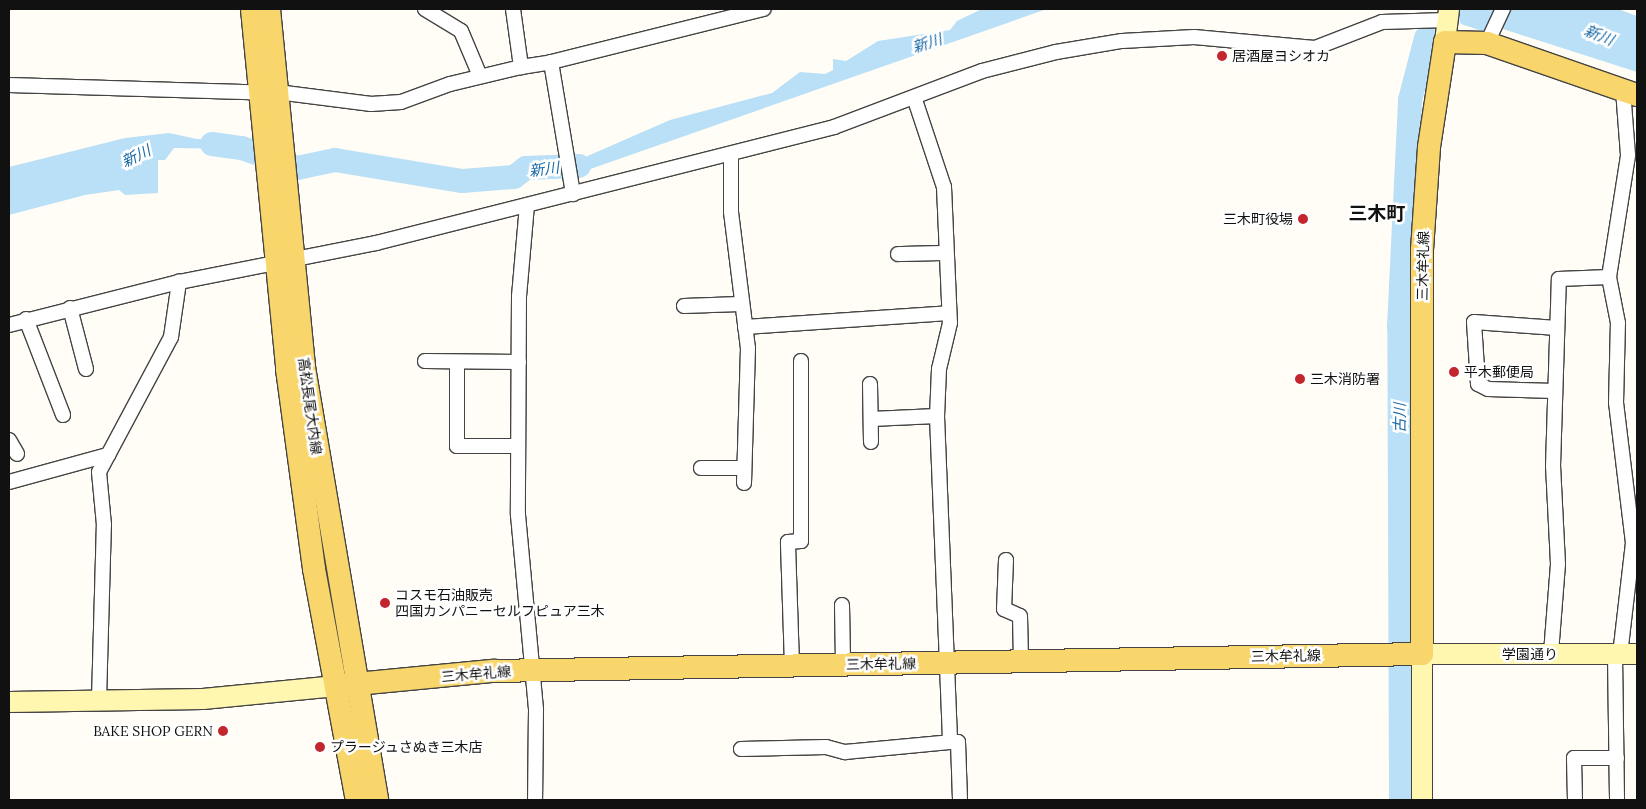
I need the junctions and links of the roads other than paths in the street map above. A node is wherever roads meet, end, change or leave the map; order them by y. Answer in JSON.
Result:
{"nodes":[{"id":1,"x":252,"y":9,"type":"edge"},
{"id":2,"x":269,"y":9,"type":"edge"},
{"id":3,"x":424,"y":9,"type":"edge"},
{"id":4,"x":513,"y":9,"type":"edge"},
{"id":5,"x":764,"y":9,"type":"edge"},
{"id":6,"x":1503,"y":9,"type":"edge"},
{"id":7,"x":1447,"y":23,"type":"edge"},
{"id":8,"x":1489,"y":39,"type":"junction"},
{"id":9,"x":551,"y":62,"type":"junction"},
{"id":10,"x":521,"y":67,"type":"junction"},
{"id":11,"x":480,"y":76,"type":"junction"},
{"id":12,"x":9,"y":85,"type":"edge"},
{"id":13,"x":268,"y":92,"type":"junction"},
{"id":14,"x":1630,"y":92,"type":"edge"},
{"id":15,"x":915,"y":100,"type":"junction"},
{"id":16,"x":731,"y":154,"type":"junction"},
{"id":17,"x":573,"y":194,"type":"junction"},
{"id":18,"x":527,"y":205,"type":"junction"},
{"id":19,"x":944,"y":253,"type":"junction"},
{"id":20,"x":898,"y":254,"type":"dead end"},
{"id":21,"x":283,"y":263,"type":"junction"},
{"id":22,"x":1609,"y":277,"type":"junction"},
{"id":23,"x":179,"y":282,"type":"junction"},
{"id":24,"x":740,"y":304,"type":"junction"},
{"id":25,"x":684,"y":306,"type":"dead end"},
{"id":26,"x":70,"y":308,"type":"junction"},
{"id":27,"x":949,"y":313,"type":"junction"},
{"id":28,"x":26,"y":319,"type":"junction"},
{"id":29,"x":9,"y":325,"type":"edge"},
{"id":30,"x":745,"y":327,"type":"junction"},
{"id":31,"x":1557,"y":328,"type":"junction"},
{"id":32,"x":425,"y":361,"type":"dead end"},
{"id":33,"x":801,"y":361,"type":"dead end"},
{"id":34,"x":457,"y":362,"type":"junction"},
{"id":35,"x":519,"y":362,"type":"junction"},
{"id":36,"x":86,"y":369,"type":"dead end"},
{"id":37,"x":870,"y":384,"type":"dead end"},
{"id":38,"x":1554,"y":391,"type":"junction"},
{"id":39,"x":63,"y":414,"type":"dead end"},
{"id":40,"x":937,"y":416,"type":"junction"},
{"id":41,"x":871,"y":420,"type":"junction"},
{"id":42,"x":9,"y":440,"type":"edge"},
{"id":43,"x":871,"y":442,"type":"dead end"},
{"id":44,"x":518,"y":446,"type":"junction"},
{"id":45,"x":17,"y":454,"type":"dead end"},
{"id":46,"x":108,"y":455,"type":"junction"},
{"id":47,"x":701,"y":468,"type":"dead end"},
{"id":48,"x":744,"y":468,"type":"junction"},
{"id":49,"x":9,"y":482,"type":"edge"},
{"id":50,"x":744,"y":483,"type":"dead end"},
{"id":51,"x":1006,"y":560,"type":"dead end"},
{"id":52,"x":842,"y":605,"type":"dead end"},
{"id":53,"x":1551,"y":653,"type":"junction"},
{"id":54,"x":1422,"y":654,"type":"junction"},
{"id":55,"x":1624,"y":655,"type":"edge"},
{"id":56,"x":1021,"y":661,"type":"junction"},
{"id":57,"x":948,"y":662,"type":"junction"},
{"id":58,"x":843,"y":664,"type":"junction"},
{"id":59,"x":792,"y":666,"type":"junction"},
{"id":60,"x":533,"y":670,"type":"junction"},
{"id":61,"x":346,"y":686,"type":"junction"},
{"id":62,"x":99,"y":700,"type":"junction"},
{"id":63,"x":9,"y":702,"type":"edge"},
{"id":64,"x":950,"y":742,"type":"junction"},
{"id":65,"x":741,"y":749,"type":"dead end"},
{"id":66,"x":1617,"y":758,"type":"junction"},
{"id":67,"x":357,"y":800,"type":"edge"},
{"id":68,"x":377,"y":800,"type":"edge"},
{"id":69,"x":535,"y":800,"type":"edge"},
{"id":70,"x":960,"y":800,"type":"edge"},
{"id":71,"x":1422,"y":800,"type":"edge"},
{"id":72,"x":1575,"y":800,"type":"edge"},
{"id":73,"x":1617,"y":800,"type":"edge"}],
"edges":[{"from":1,"to":13,"type":"main road","name":"高松長尾大内線"},
{"from":2,"to":13,"type":"main road","name":"高松長尾大内線"},
{"from":3,"to":11,"type":"street"},
{"from":4,"to":10,"type":"street"},
{"from":5,"to":9,"type":"street"},
{"from":6,"to":8,"type":"street"},
{"from":7,"to":8,"type":"main road"},
{"from":7,"to":15,"type":"street"},
{"from":7,"to":54,"type":"main road","name":"三木牟礼線"},
{"from":8,"to":14,"type":"main road"},
{"from":9,"to":10,"type":"street"},
{"from":9,"to":17,"type":"street"},
{"from":10,"to":11,"type":"street"},
{"from":11,"to":13,"type":"street"},
{"from":12,"to":13,"type":"street"},
{"from":13,"to":21,"type":"main road","name":"高松長尾大内線"},
{"from":14,"to":22,"type":"street"},
{"from":15,"to":16,"type":"street"},
{"from":15,"to":19,"type":"street"},
{"from":16,"to":17,"type":"street"},
{"from":16,"to":24,"type":"street"},
{"from":17,"to":18,"type":"street"},
{"from":18,"to":21,"type":"street"},
{"from":18,"to":35,"type":"street"},
{"from":19,"to":20,"type":"street"},
{"from":19,"to":27,"type":"street"},
{"from":21,"to":23,"type":"street"},
{"from":21,"to":61,"type":"main road","name":"高松長尾大内線"},
{"from":22,"to":31,"type":"street"},
{"from":22,"to":55,"type":"street"},
{"from":23,"to":26,"type":"street"},
{"from":23,"to":46,"type":"street"},
{"from":24,"to":25,"type":"street"},
{"from":24,"to":30,"type":"street"},
{"from":26,"to":28,"type":"street"},
{"from":26,"to":36,"type":"street"},
{"from":27,"to":30,"type":"street"},
{"from":27,"to":40,"type":"street"},
{"from":28,"to":29,"type":"street"},
{"from":28,"to":39,"type":"street"},
{"from":30,"to":48,"type":"street"},
{"from":31,"to":38,"type":"street"},
{"from":31,"to":38,"type":"street"},
{"from":32,"to":34,"type":"street"},
{"from":33,"to":59,"type":"street"},
{"from":34,"to":35,"type":"street"},
{"from":34,"to":44,"type":"street"},
{"from":35,"to":44,"type":"street"},
{"from":37,"to":41,"type":"street"},
{"from":38,"to":53,"type":"street"},
{"from":40,"to":41,"type":"street"},
{"from":40,"to":57,"type":"street"},
{"from":41,"to":43,"type":"street"},
{"from":42,"to":45,"type":"street"},
{"from":44,"to":60,"type":"street"},
{"from":46,"to":49,"type":"street"},
{"from":46,"to":62,"type":"street"},
{"from":47,"to":48,"type":"street"},
{"from":48,"to":50,"type":"street"},
{"from":51,"to":56,"type":"street"},
{"from":52,"to":58,"type":"street"},
{"from":53,"to":54,"type":"street","name":"学園通り"},
{"from":53,"to":55,"type":"street","name":"学園通り"},
{"from":54,"to":56,"type":"main road","name":"三木牟礼線"},
{"from":54,"to":71,"type":"street"},
{"from":55,"to":66,"type":"street"},
{"from":56,"to":57,"type":"main road","name":"三木牟礼線"},
{"from":57,"to":58,"type":"main road","name":"三木牟礼線"},
{"from":57,"to":64,"type":"street"},
{"from":58,"to":59,"type":"main road","name":"三木牟礼線"},
{"from":59,"to":60,"type":"main road","name":"三木牟礼線"},
{"from":60,"to":61,"type":"main road","name":"三木牟礼線"},
{"from":60,"to":69,"type":"street"},
{"from":61,"to":62,"type":"street"},
{"from":61,"to":67,"type":"main road","name":"高松長尾大内線"},
{"from":61,"to":68,"type":"main road","name":"高松長尾大内線"},
{"from":62,"to":63,"type":"street"},
{"from":64,"to":65,"type":"street"},
{"from":64,"to":70,"type":"street"},
{"from":66,"to":72,"type":"street"},
{"from":66,"to":73,"type":"street"}]}
